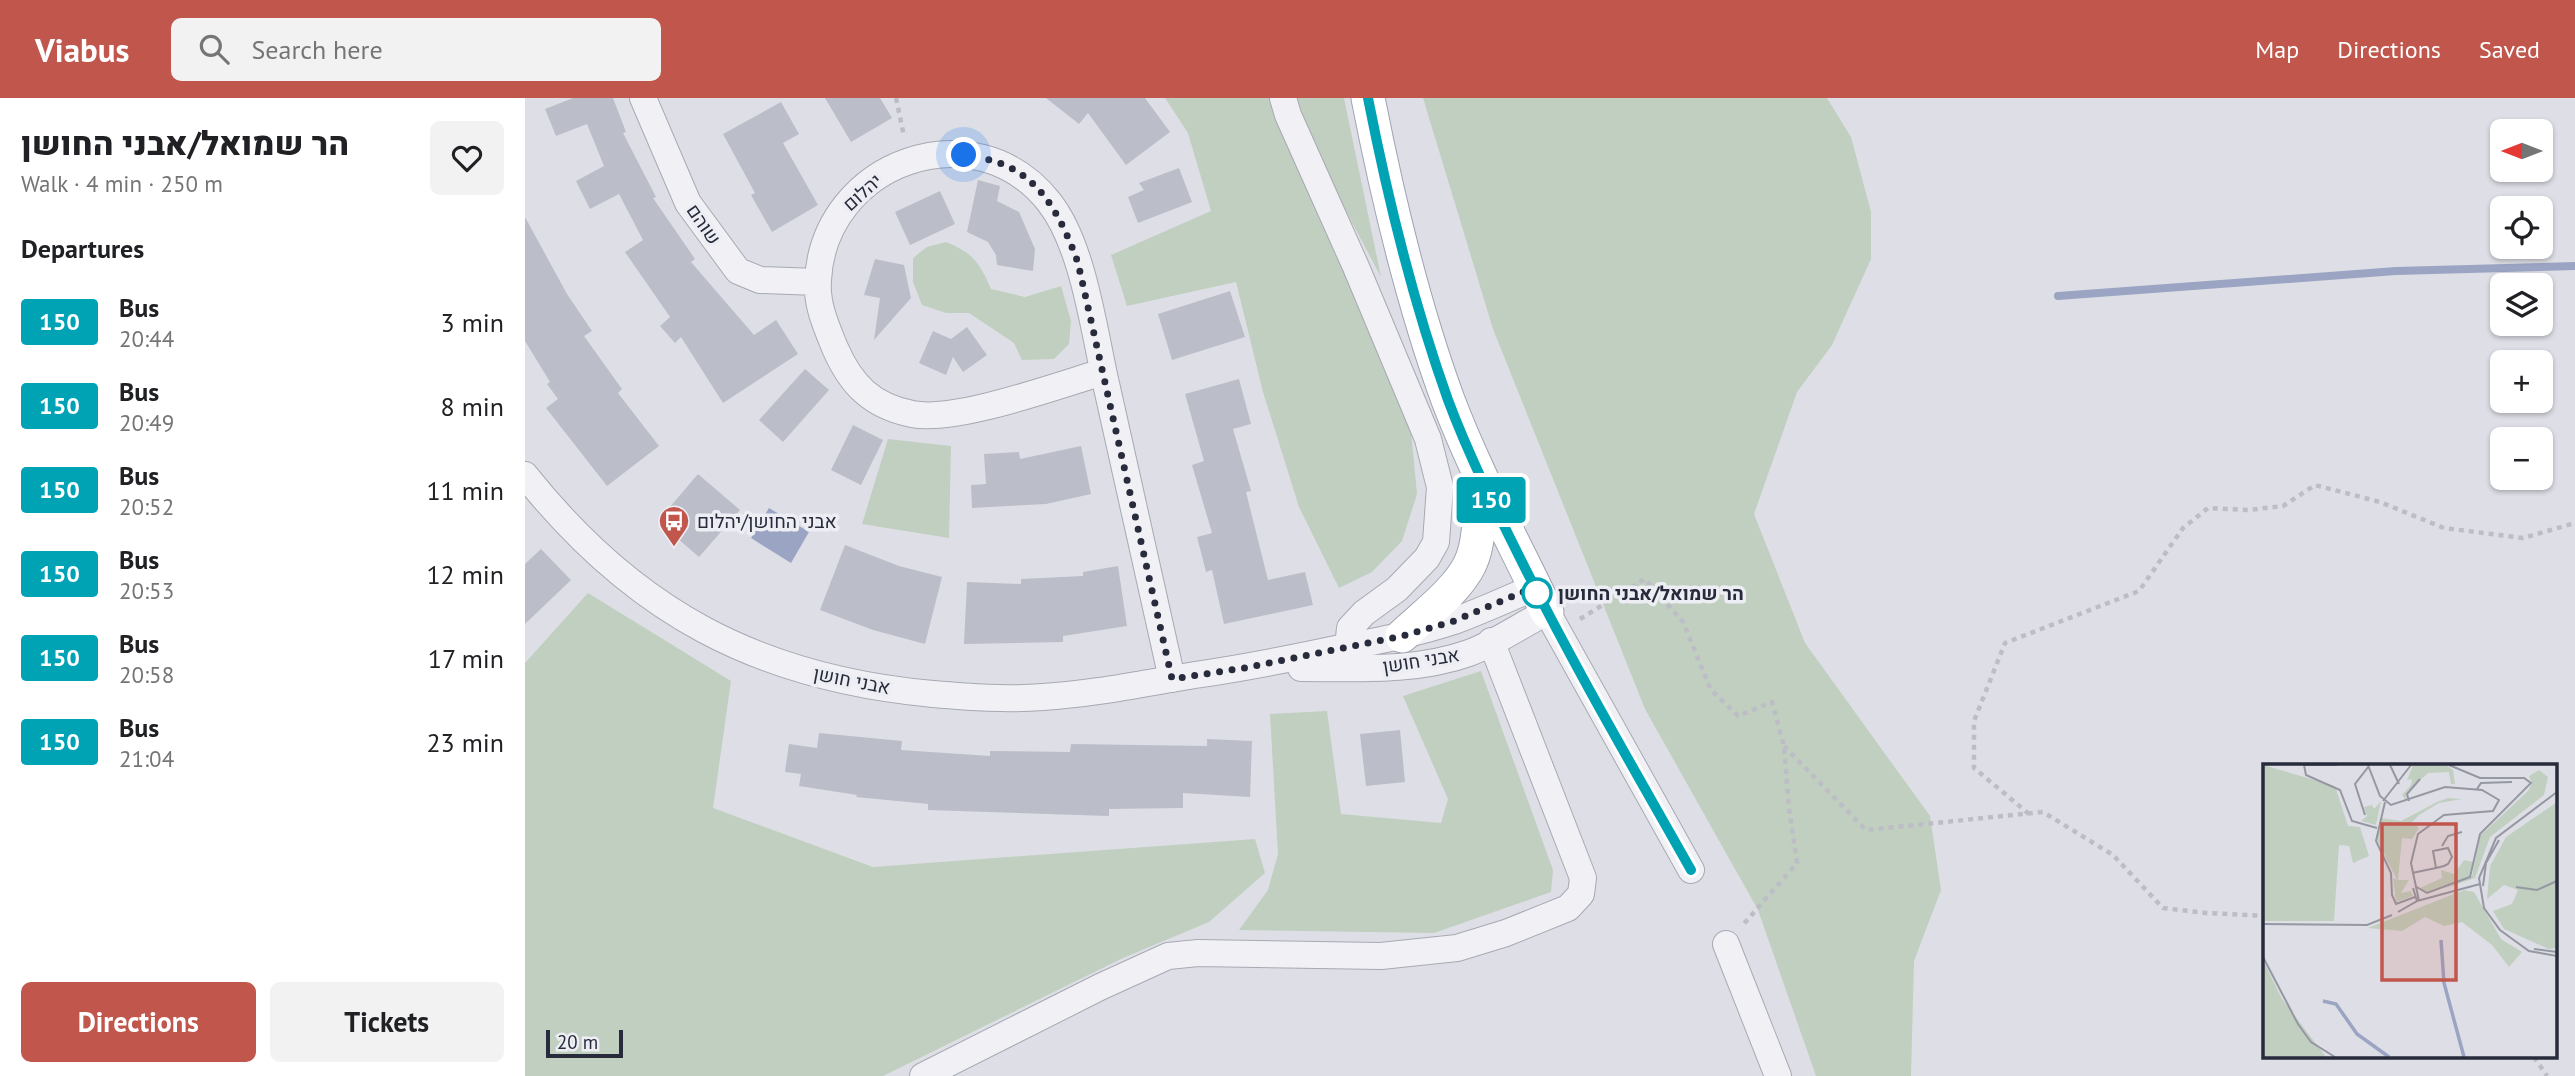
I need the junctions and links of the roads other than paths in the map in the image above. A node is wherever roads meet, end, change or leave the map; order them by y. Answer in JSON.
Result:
{"nodes":[{"id":1,"x":643,"y":98,"type":"edge"},
{"id":2,"x":1283,"y":98,"type":"edge"},
{"id":3,"x":1368,"y":98,"type":"edge"},
{"id":4,"x":818,"y":282,"type":"junction"},
{"id":5,"x":1103,"y":372,"type":"junction"},
{"id":6,"x":525,"y":475,"type":"edge"},
{"id":7,"x":1481,"y":477,"type":"junction"},
{"id":8,"x":1541,"y":600,"type":"junction"},
{"id":9,"x":1402,"y":636,"type":"junction"},
{"id":10,"x":1491,"y":641,"type":"junction"},
{"id":11,"x":1348,"y":647,"type":"junction"},
{"id":12,"x":1244,"y":668,"type":"junction"},
{"id":13,"x":1172,"y":679,"type":"junction"},
{"id":14,"x":1691,"y":870,"type":"dead end"},
{"id":15,"x":1726,"y":944,"type":"road end"},
{"id":16,"x":923,"y":1076,"type":"edge"},
{"id":17,"x":1777,"y":1076,"type":"edge"}],
"edges":[{"from":1,"to":4,"type":"street","name":"שוהם"},
{"from":2,"to":11,"type":"street"},
{"from":3,"to":7,"type":"main road"},
{"from":4,"to":5,"type":"street","name":"יהלום"},
{"from":4,"to":5,"type":"street","name":"יהלום"},
{"from":5,"to":13,"type":"street","name":"יהלום"},
{"from":6,"to":13,"type":"street","name":"אבני חושן"},
{"from":7,"to":8,"type":"main road"},
{"from":7,"to":9,"type":"main road"},
{"from":8,"to":9,"type":"street","name":"אבני חושן"},
{"from":8,"to":10,"type":"street","name":"אבני חושן"},
{"from":8,"to":14,"type":"street"},
{"from":9,"to":11,"type":"street","name":"אבני חושן"},
{"from":10,"to":12,"type":"street","name":"אבני חושן"},
{"from":10,"to":16,"type":"street"},
{"from":11,"to":12,"type":"street","name":"אבני חושן"},
{"from":12,"to":13,"type":"street","name":"אבני חושן"},
{"from":15,"to":17,"type":"street"}]}
